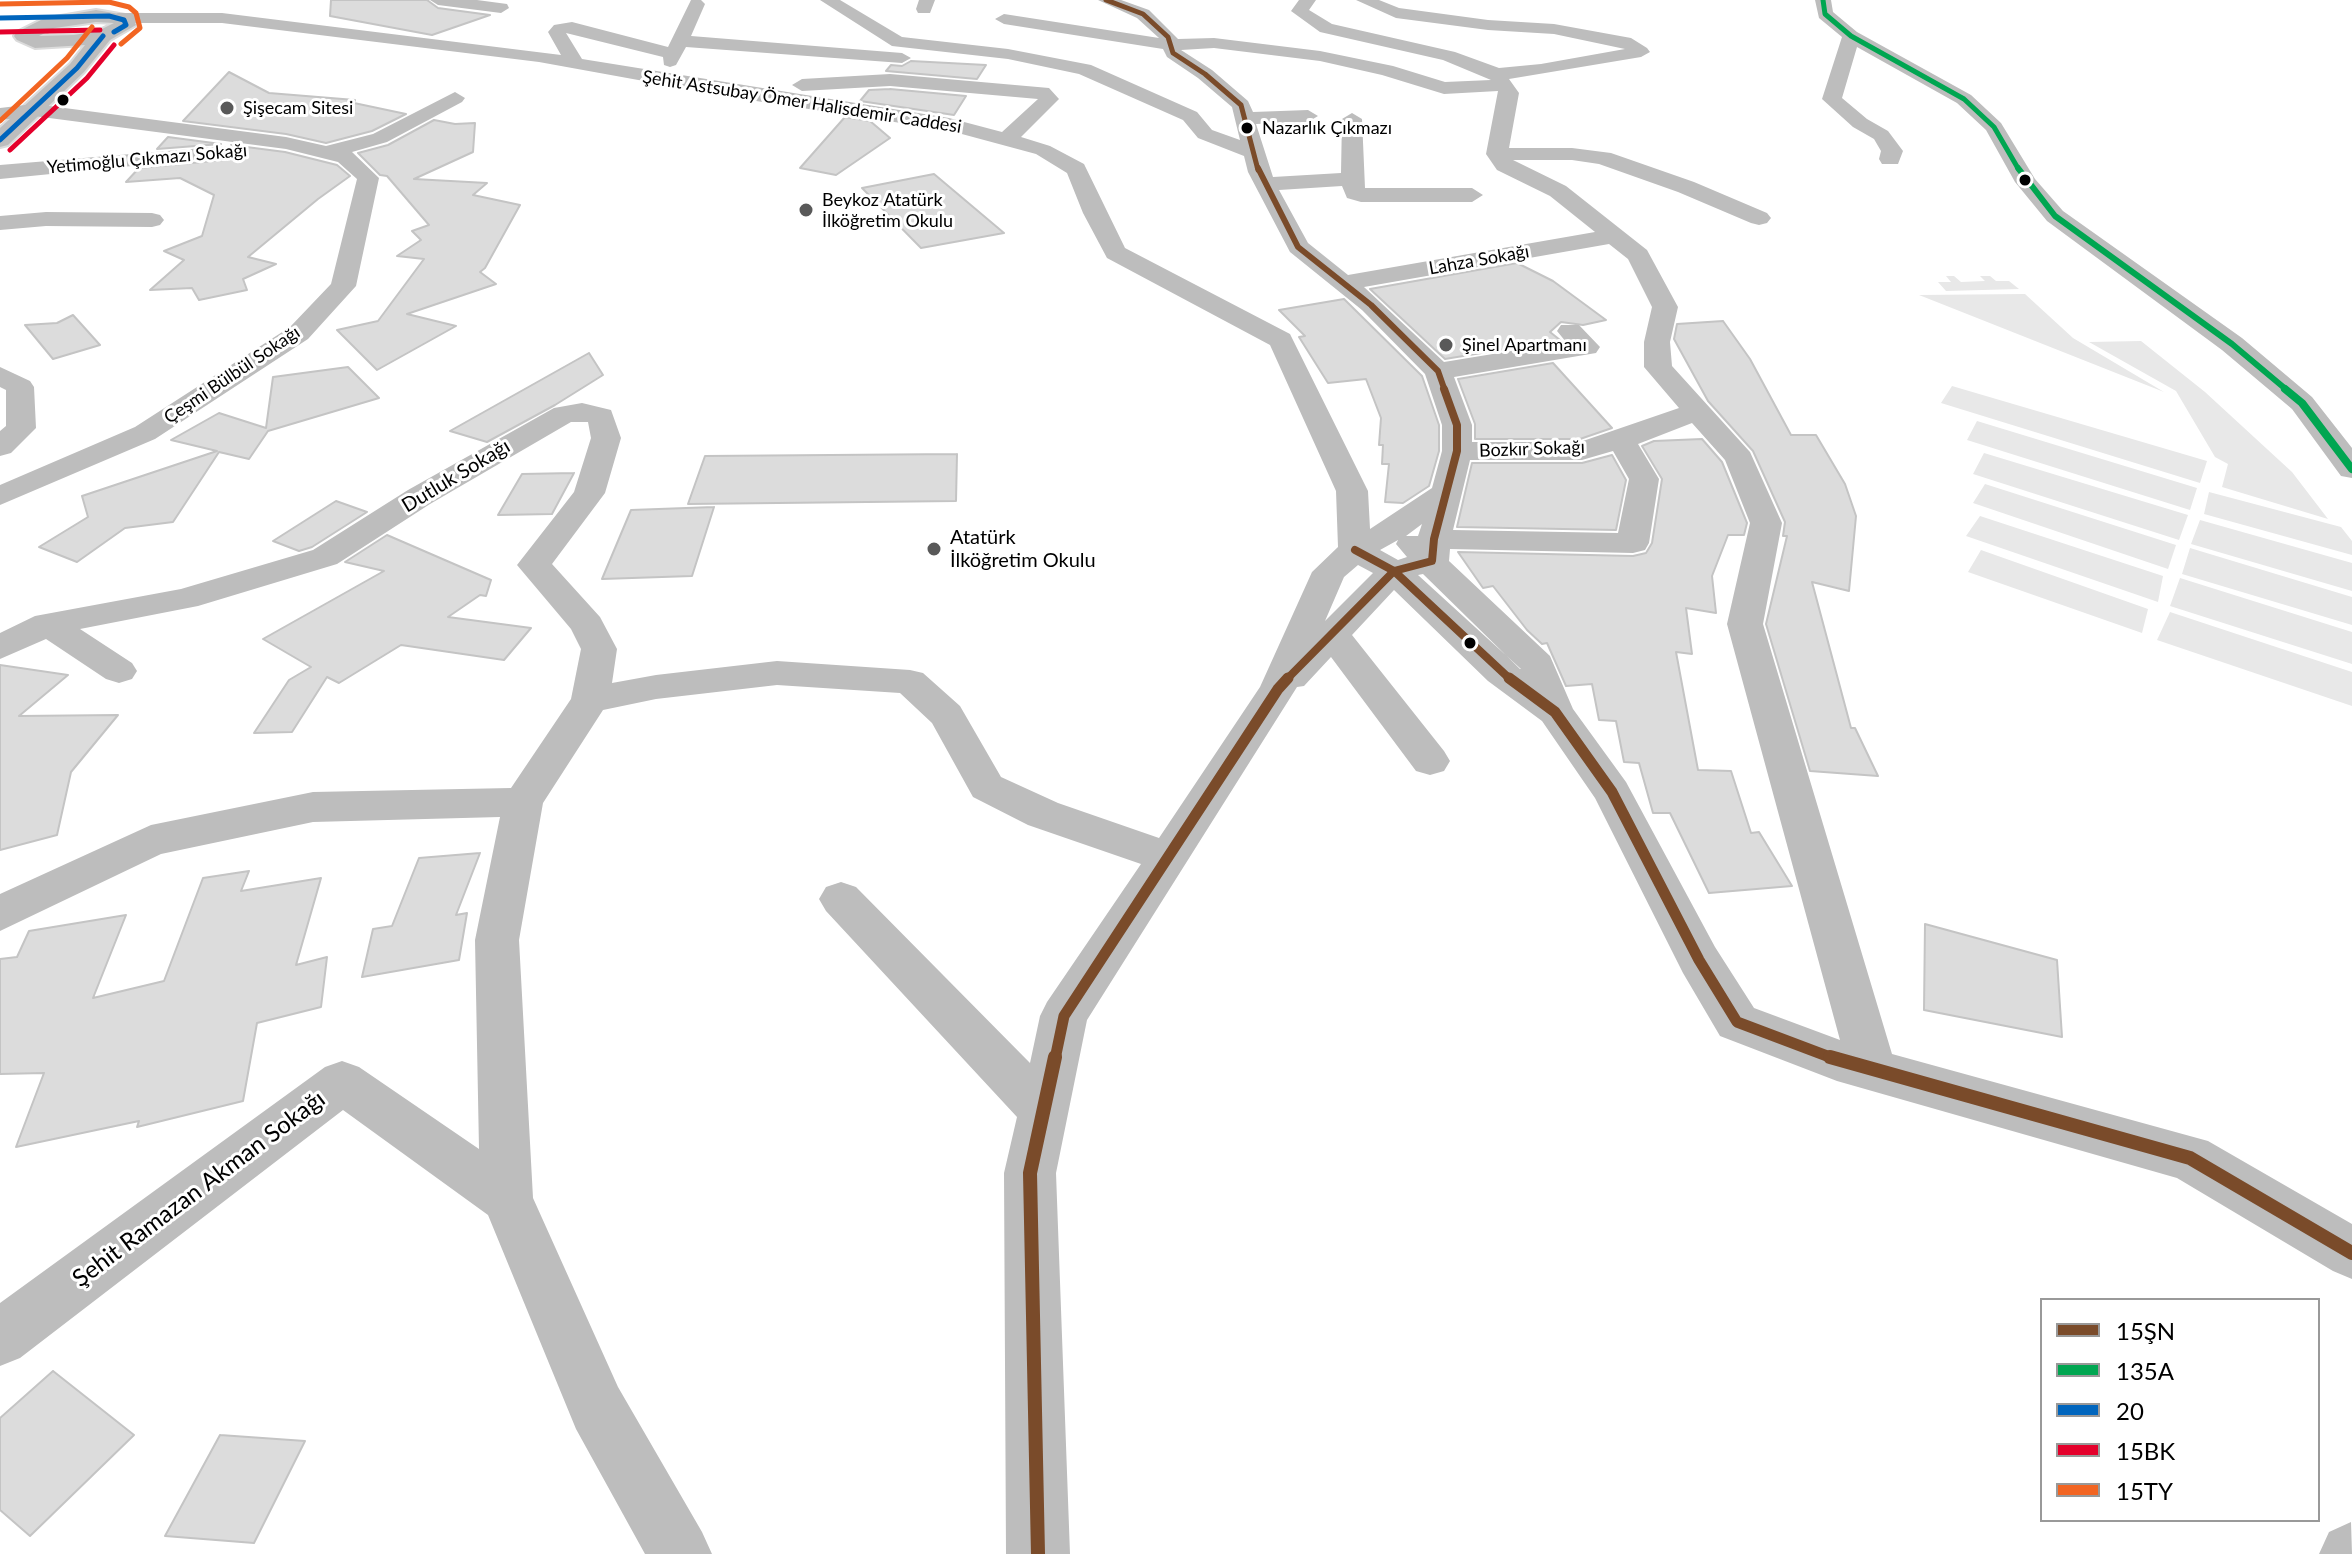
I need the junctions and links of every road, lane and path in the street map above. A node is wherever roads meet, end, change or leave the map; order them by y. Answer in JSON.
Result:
{"nodes":[{"id":1,"x":181,"y":0,"type":"edge"},
{"id":2,"x":438,"y":0,"type":"edge"},
{"id":3,"x":828,"y":0,"type":"edge"},
{"id":4,"x":1106,"y":0,"type":"edge"},
{"id":5,"x":1308,"y":0,"type":"edge"},
{"id":6,"x":1364,"y":0,"type":"edge"},
{"id":7,"x":1823,"y":0,"type":"edge"},
{"id":8,"x":697,"y":4,"type":"dead end"},
{"id":9,"x":501,"y":8,"type":"dead end"},
{"id":10,"x":82,"y":17,"type":"junction"},
{"id":11,"x":0,"y":18,"type":"edge"},
{"id":12,"x":1004,"y":19,"type":"dead end"},
{"id":13,"x":111,"y":25,"type":"junction"},
{"id":14,"x":1851,"y":36,"type":"junction"},
{"id":15,"x":0,"y":38,"type":"edge"},
{"id":16,"x":40,"y":43,"type":"junction"},
{"id":17,"x":1170,"y":45,"type":"junction"},
{"id":18,"x":676,"y":53,"type":"junction"},
{"id":19,"x":934,"y":60,"type":"dead end"},
{"id":20,"x":575,"y":63,"type":"junction"},
{"id":21,"x":77,"y":68,"type":"junction"},
{"id":22,"x":630,"y":73,"type":"junction"},
{"id":23,"x":1501,"y":80,"type":"junction"},
{"id":24,"x":455,"y":98,"type":"dead end"},
{"id":25,"x":34,"y":110,"type":"junction"},
{"id":26,"x":0,"y":114,"type":"edge"},
{"id":27,"x":1308,"y":116,"type":"dead end"},
{"id":28,"x":1244,"y":118,"type":"junction"},
{"id":29,"x":1352,"y":119,"type":"dead end"},
{"id":30,"x":0,"y":140,"type":"edge"},
{"id":31,"x":1006,"y":140,"type":"junction"},
{"id":32,"x":293,"y":146,"type":"junction"},
{"id":33,"x":1253,"y":152,"type":"junction"},
{"id":34,"x":325,"y":153,"type":"junction"},
{"id":35,"x":1497,"y":154,"type":"junction"},
{"id":36,"x":1890,"y":159,"type":"dead end"},
{"id":37,"x":0,"y":172,"type":"edge"},
{"id":38,"x":1352,"y":179,"type":"junction"},
{"id":39,"x":1265,"y":184,"type":"junction"},
{"id":40,"x":1472,"y":195,"type":"dead end"},
{"id":41,"x":1759,"y":218,"type":"dead end"},
{"id":42,"x":152,"y":220,"type":"dead end"},
{"id":43,"x":0,"y":223,"type":"edge"},
{"id":44,"x":1614,"y":236,"type":"junction"},
{"id":45,"x":1344,"y":283,"type":"junction"},
{"id":46,"x":1400,"y":300,"type":"dead end"},
{"id":47,"x":1371,"y":305,"type":"junction"},
{"id":48,"x":1570,"y":331,"type":"dead end"},
{"id":49,"x":1438,"y":371,"type":"junction"},
{"id":50,"x":0,"y":375,"type":"edge"},
{"id":51,"x":1697,"y":411,"type":"junction"},
{"id":52,"x":1621,"y":440,"type":"junction"},
{"id":53,"x":0,"y":447,"type":"edge"},
{"id":54,"x":1457,"y":451,"type":"junction"},
{"id":55,"x":2352,"y":469,"type":"edge"},
{"id":56,"x":1352,"y":491,"type":"junction"},
{"id":57,"x":1445,"y":493,"type":"junction"},
{"id":58,"x":0,"y":496,"type":"edge"},
{"id":59,"x":1394,"y":529,"type":"junction"},
{"id":60,"x":1355,"y":550,"type":"junction"},
{"id":61,"x":1433,"y":550,"type":"junction"},
{"id":62,"x":1394,"y":571,"type":"junction"},
{"id":63,"x":48,"y":624,"type":"junction"},
{"id":64,"x":1334,"y":636,"type":"junction"},
{"id":65,"x":0,"y":647,"type":"edge"},
{"id":66,"x":119,"y":671,"type":"dead end"},
{"id":67,"x":1278,"y":689,"type":"junction"},
{"id":68,"x":590,"y":700,"type":"junction"},
{"id":69,"x":1555,"y":712,"type":"junction"},
{"id":70,"x":1430,"y":761,"type":"dead end"},
{"id":71,"x":523,"y":802,"type":"junction"},
{"id":72,"x":1168,"y":857,"type":"junction"},
{"id":73,"x":841,"y":899,"type":"dead end"},
{"id":74,"x":0,"y":914,"type":"edge"},
{"id":75,"x":1872,"y":1069,"type":"junction"},
{"id":76,"x":1043,"y":1110,"type":"junction"},
{"id":77,"x":507,"y":1198,"type":"junction"},
{"id":78,"x":2352,"y":1253,"type":"edge"},
{"id":79,"x":0,"y":1338,"type":"edge"},
{"id":80,"x":680,"y":1554,"type":"edge"},
{"id":81,"x":1038,"y":1554,"type":"edge"}],
"edges":[{"from":1,"to":13,"type":"street"},
{"from":2,"to":9,"type":"street"},
{"from":3,"to":33,"type":"street"},
{"from":4,"to":17,"type":"street"},
{"from":5,"to":23,"type":"street"},
{"from":6,"to":23,"type":"street"},
{"from":7,"to":14,"type":"street"},
{"from":8,"to":18,"type":"street"},
{"from":10,"to":11,"type":"main road"},
{"from":10,"to":13,"type":"main road"},
{"from":10,"to":16,"type":"main road"},
{"from":12,"to":17,"type":"street"},
{"from":13,"to":16,"type":"main road"},
{"from":13,"to":20,"type":"street","name":"Şehit Astsubay Ömer Halisdemir Caddesi"},
{"from":13,"to":21,"type":"main road"},
{"from":14,"to":36,"type":"street"},
{"from":14,"to":55,"type":"street"},
{"from":15,"to":16,"type":"main road"},
{"from":16,"to":21,"type":"main road"},
{"from":17,"to":23,"type":"street"},
{"from":17,"to":28,"type":"street"},
{"from":18,"to":19,"type":"street"},
{"from":18,"to":20,"type":"street"},
{"from":18,"to":22,"type":"street"},
{"from":18,"to":31,"type":"street"},
{"from":20,"to":22,"type":"street","name":"Şehit Astsubay Ömer Halisdemir Caddesi"},
{"from":21,"to":25,"type":"main road"},
{"from":22,"to":31,"type":"street","name":"Şehit Astsubay Ömer Halisdemir Caddesi"},
{"from":23,"to":35,"type":"street"},
{"from":24,"to":34,"type":"street"},
{"from":25,"to":26,"type":"street","name":"Çeşmi Bülbül Sokağı"},
{"from":25,"to":30,"type":"main road"},
{"from":25,"to":32,"type":"street","name":"Çeşmi Bülbül Sokağı"},
{"from":27,"to":28,"type":"street"},
{"from":28,"to":33,"type":"street"},
{"from":29,"to":38,"type":"street"},
{"from":31,"to":56,"type":"street","name":"Şehit Astsubay Ömer Halisdemir Caddesi"},
{"from":32,"to":34,"type":"street","name":"Çeşmi Bülbül Sokağı"},
{"from":32,"to":37,"type":"street","name":"Yetimoğlu Çıkmazı Sokağı"},
{"from":33,"to":39,"type":"street"},
{"from":34,"to":58,"type":"street","name":"Çeşmi Bülbül Sokağı"},
{"from":35,"to":41,"type":"street"},
{"from":35,"to":44,"type":"street"},
{"from":38,"to":39,"type":"street"},
{"from":38,"to":40,"type":"street"},
{"from":39,"to":45,"type":"street"},
{"from":42,"to":43,"type":"street"},
{"from":44,"to":45,"type":"street","name":"Lahza Sokağı"},
{"from":44,"to":51,"type":"street"},
{"from":45,"to":47,"type":"street"},
{"from":46,"to":47,"type":"street"},
{"from":47,"to":49,"type":"street"},
{"from":48,"to":49,"type":"street"},
{"from":49,"to":54,"type":"street"},
{"from":50,"to":53,"type":"street"},
{"from":51,"to":52,"type":"street","name":"Bozkır Sokağı"},
{"from":51,"to":75,"type":"street"},
{"from":52,"to":54,"type":"street","name":"Bozkır Sokağı"},
{"from":52,"to":61,"type":"street"},
{"from":54,"to":57,"type":"street"},
{"from":56,"to":59,"type":"street"},
{"from":56,"to":60,"type":"street"},
{"from":57,"to":59,"type":"street"},
{"from":57,"to":61,"type":"street"},
{"from":59,"to":60,"type":"street"},
{"from":59,"to":61,"type":"street"},
{"from":60,"to":62,"type":"street"},
{"from":60,"to":67,"type":"street"},
{"from":61,"to":62,"type":"street"},
{"from":61,"to":69,"type":"street"},
{"from":62,"to":64,"type":"street"},
{"from":62,"to":69,"type":"street"},
{"from":63,"to":65,"type":"street","name":"Dutluk Sokağı"},
{"from":63,"to":66,"type":"street"},
{"from":63,"to":68,"type":"street","name":"Dutluk Sokağı"},
{"from":64,"to":67,"type":"street"},
{"from":64,"to":70,"type":"street"},
{"from":67,"to":72,"type":"street"},
{"from":68,"to":71,"type":"street"},
{"from":68,"to":72,"type":"street"},
{"from":69,"to":75,"type":"street"},
{"from":71,"to":74,"type":"street"},
{"from":71,"to":77,"type":"street"},
{"from":72,"to":76,"type":"street"},
{"from":73,"to":76,"type":"street"},
{"from":75,"to":78,"type":"street"},
{"from":76,"to":81,"type":"street"},
{"from":77,"to":79,"type":"street","name":"Şehit Ramazan Akman Sokağı"},
{"from":77,"to":80,"type":"street"}]}
